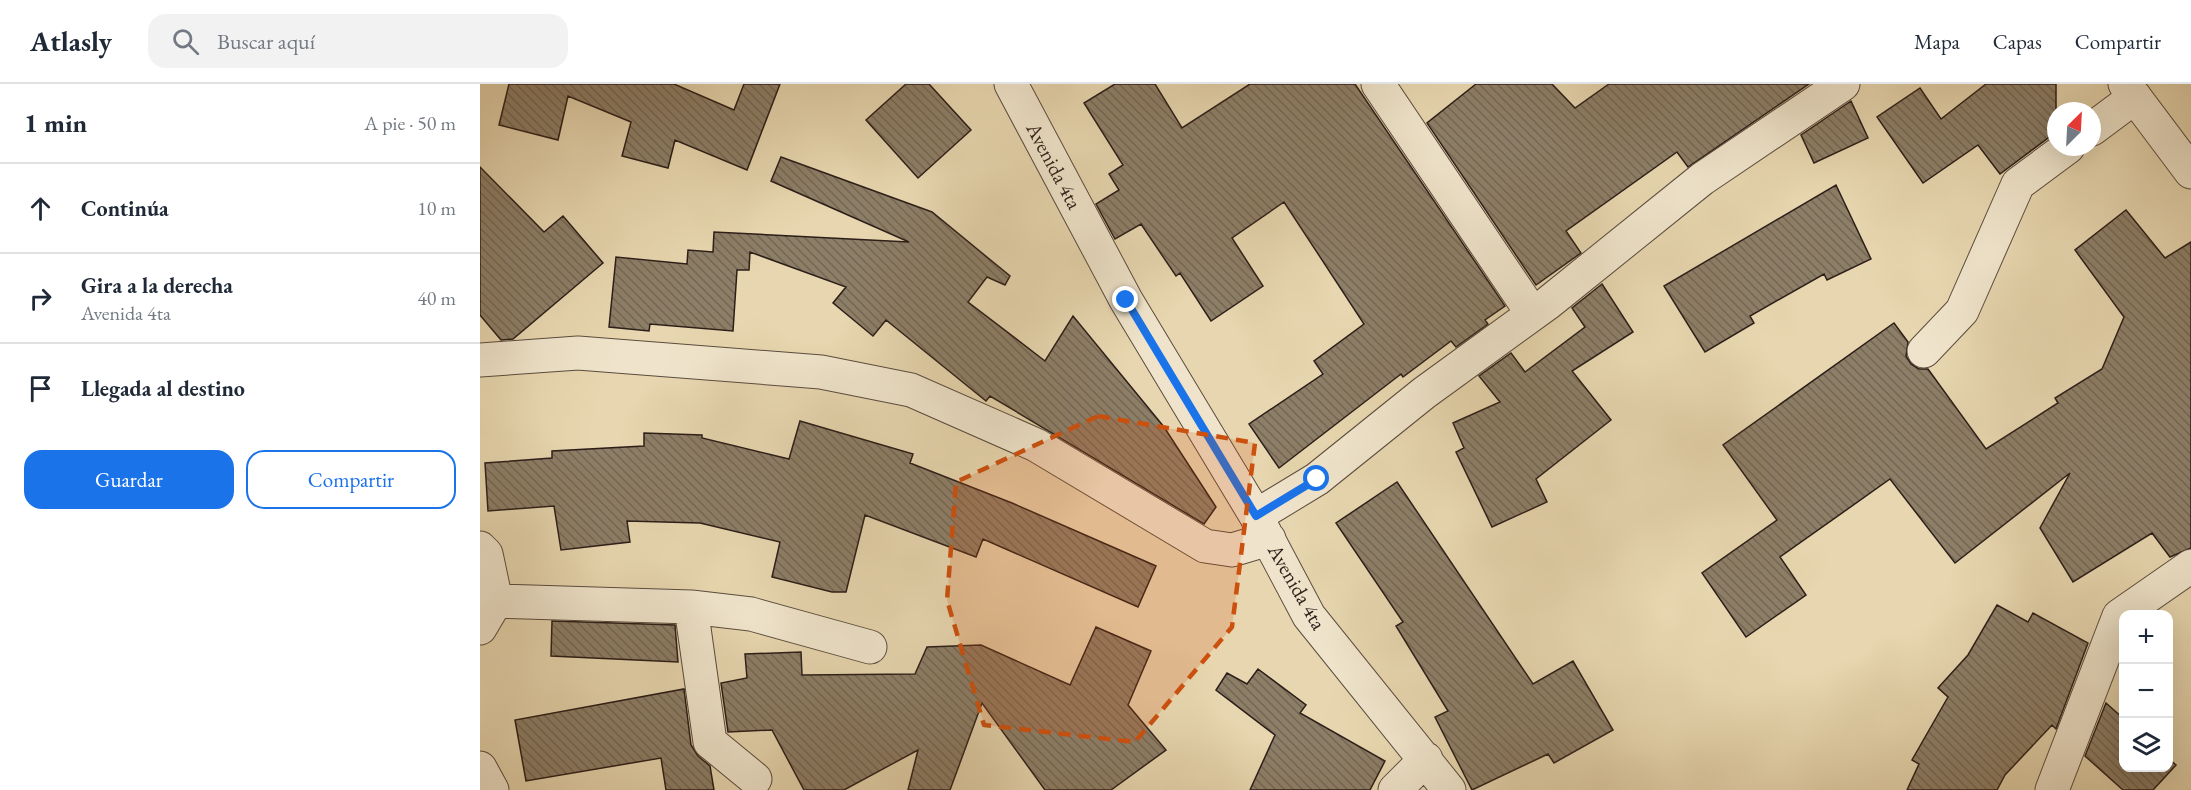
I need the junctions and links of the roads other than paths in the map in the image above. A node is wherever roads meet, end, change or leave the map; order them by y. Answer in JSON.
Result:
{"nodes":[{"id":1,"x":1011,"y":84,"type":"edge"},
{"id":2,"x":1378,"y":84,"type":"edge"},
{"id":3,"x":1843,"y":84,"type":"edge"},
{"id":4,"x":2130,"y":91,"type":"edge"},
{"id":5,"x":2101,"y":120,"type":"edge"},
{"id":6,"x":2056,"y":156,"type":"edge"},
{"id":7,"x":2191,"y":172,"type":"edge"},
{"id":8,"x":1532,"y":313,"type":"junction"},
{"id":9,"x":1924,"y":351,"type":"dead end"},
{"id":10,"x":480,"y":360,"type":"edge"},
{"id":11,"x":1263,"y":528,"type":"junction"},
{"id":12,"x":480,"y":548,"type":"edge"},
{"id":13,"x":2191,"y":566,"type":"edge"},
{"id":14,"x":691,"y":607,"type":"junction"},
{"id":15,"x":488,"y":615,"type":"edge"},
{"id":16,"x":870,"y":647,"type":"dead end"},
{"id":17,"x":1426,"y":759,"type":"junction"},
{"id":18,"x":480,"y":768,"type":"edge"},
{"id":19,"x":755,"y":779,"type":"dead end"},
{"id":20,"x":492,"y":790,"type":"edge"},
{"id":21,"x":1395,"y":790,"type":"edge"},
{"id":22,"x":1449,"y":790,"type":"edge"},
{"id":23,"x":2052,"y":790,"type":"edge"}],
"edges":[{"from":1,"to":11,"type":"street","name":"Avenida 4ta"},
{"from":2,"to":8,"type":"street"},
{"from":3,"to":8,"type":"street"},
{"from":4,"to":5,"type":"street"},
{"from":4,"to":7,"type":"street"},
{"from":6,"to":9,"type":"street"},
{"from":8,"to":11,"type":"street"},
{"from":10,"to":11,"type":"street"},
{"from":11,"to":17,"type":"street","name":"Avenida 4ta"},
{"from":12,"to":15,"type":"street"},
{"from":13,"to":23,"type":"street"},
{"from":14,"to":15,"type":"street"},
{"from":14,"to":16,"type":"street"},
{"from":14,"to":19,"type":"street"},
{"from":17,"to":21,"type":"street"},
{"from":17,"to":22,"type":"street","name":"Avenida 4ta"},
{"from":18,"to":20,"type":"street"}]}
